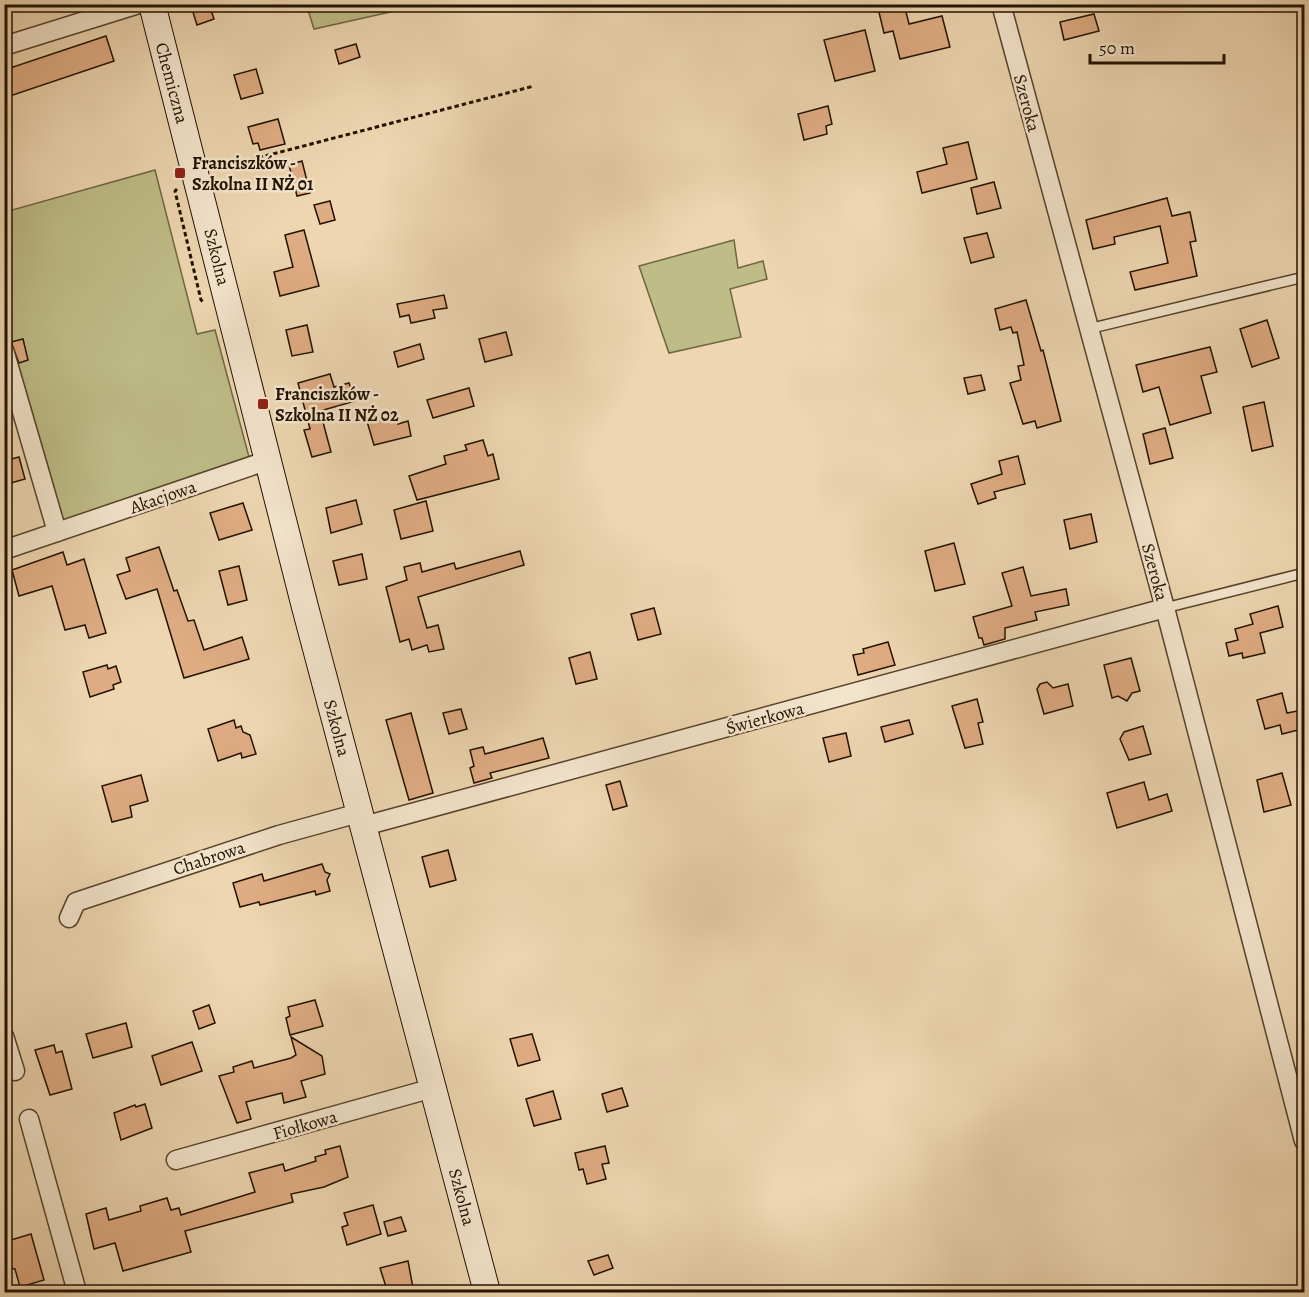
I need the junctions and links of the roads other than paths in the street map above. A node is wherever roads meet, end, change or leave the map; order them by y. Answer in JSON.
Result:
{"nodes":[{"id":1,"x":139,"y":4,"type":"edge"},
{"id":2,"x":152,"y":4,"type":"edge"},
{"id":3,"x":1001,"y":4,"type":"edge"},
{"id":4,"x":4,"y":46,"type":"edge"},
{"id":5,"x":194,"y":168,"type":"joint"},
{"id":6,"x":1305,"y":277,"type":"edge"},
{"id":7,"x":1088,"y":329,"type":"junction"},
{"id":8,"x":4,"y":350,"type":"edge"},
{"id":9,"x":268,"y":460,"type":"junction"},
{"id":10,"x":57,"y":532,"type":"junction"},
{"id":11,"x":4,"y":550,"type":"edge"},
{"id":12,"x":1305,"y":573,"type":"edge"},
{"id":13,"x":1165,"y":608,"type":"junction"},
{"id":14,"x":361,"y":818,"type":"junction"},
{"id":15,"x":69,"y":918,"type":"dead end"},
{"id":16,"x":4,"y":1036,"type":"edge"},
{"id":17,"x":15,"y":1071,"type":"dead end"},
{"id":18,"x":433,"y":1088,"type":"junction"},
{"id":19,"x":29,"y":1119,"type":"dead end"},
{"id":20,"x":1305,"y":1141,"type":"edge"},
{"id":21,"x":176,"y":1160,"type":"dead end"},
{"id":22,"x":77,"y":1293,"type":"edge"},
{"id":23,"x":487,"y":1293,"type":"edge"}],
"edges":[{"from":1,"to":4,"type":"street"},
{"from":2,"to":5,"type":"street","name":"Chemiczna"},
{"from":3,"to":7,"type":"street","name":"Szeroka"},
{"from":5,"to":9,"type":"street","name":"Szkolna"},
{"from":6,"to":7,"type":"lane"},
{"from":7,"to":13,"type":"street","name":"Szeroka"},
{"from":8,"to":10,"type":"street"},
{"from":9,"to":10,"type":"street","name":"Akacjowa"},
{"from":9,"to":14,"type":"street","name":"Szkolna"},
{"from":10,"to":11,"type":"street","name":"Akacjowa"},
{"from":12,"to":13,"type":"lane"},
{"from":13,"to":14,"type":"street","name":"Świerkowa"},
{"from":13,"to":20,"type":"street","name":"Szeroka"},
{"from":14,"to":15,"type":"street","name":"Chabrowa"},
{"from":14,"to":18,"type":"street","name":"Szkolna"},
{"from":16,"to":17,"type":"street"},
{"from":18,"to":21,"type":"street","name":"Fiołkowa"},
{"from":18,"to":23,"type":"street","name":"Szkolna"},
{"from":19,"to":22,"type":"street"}]}
